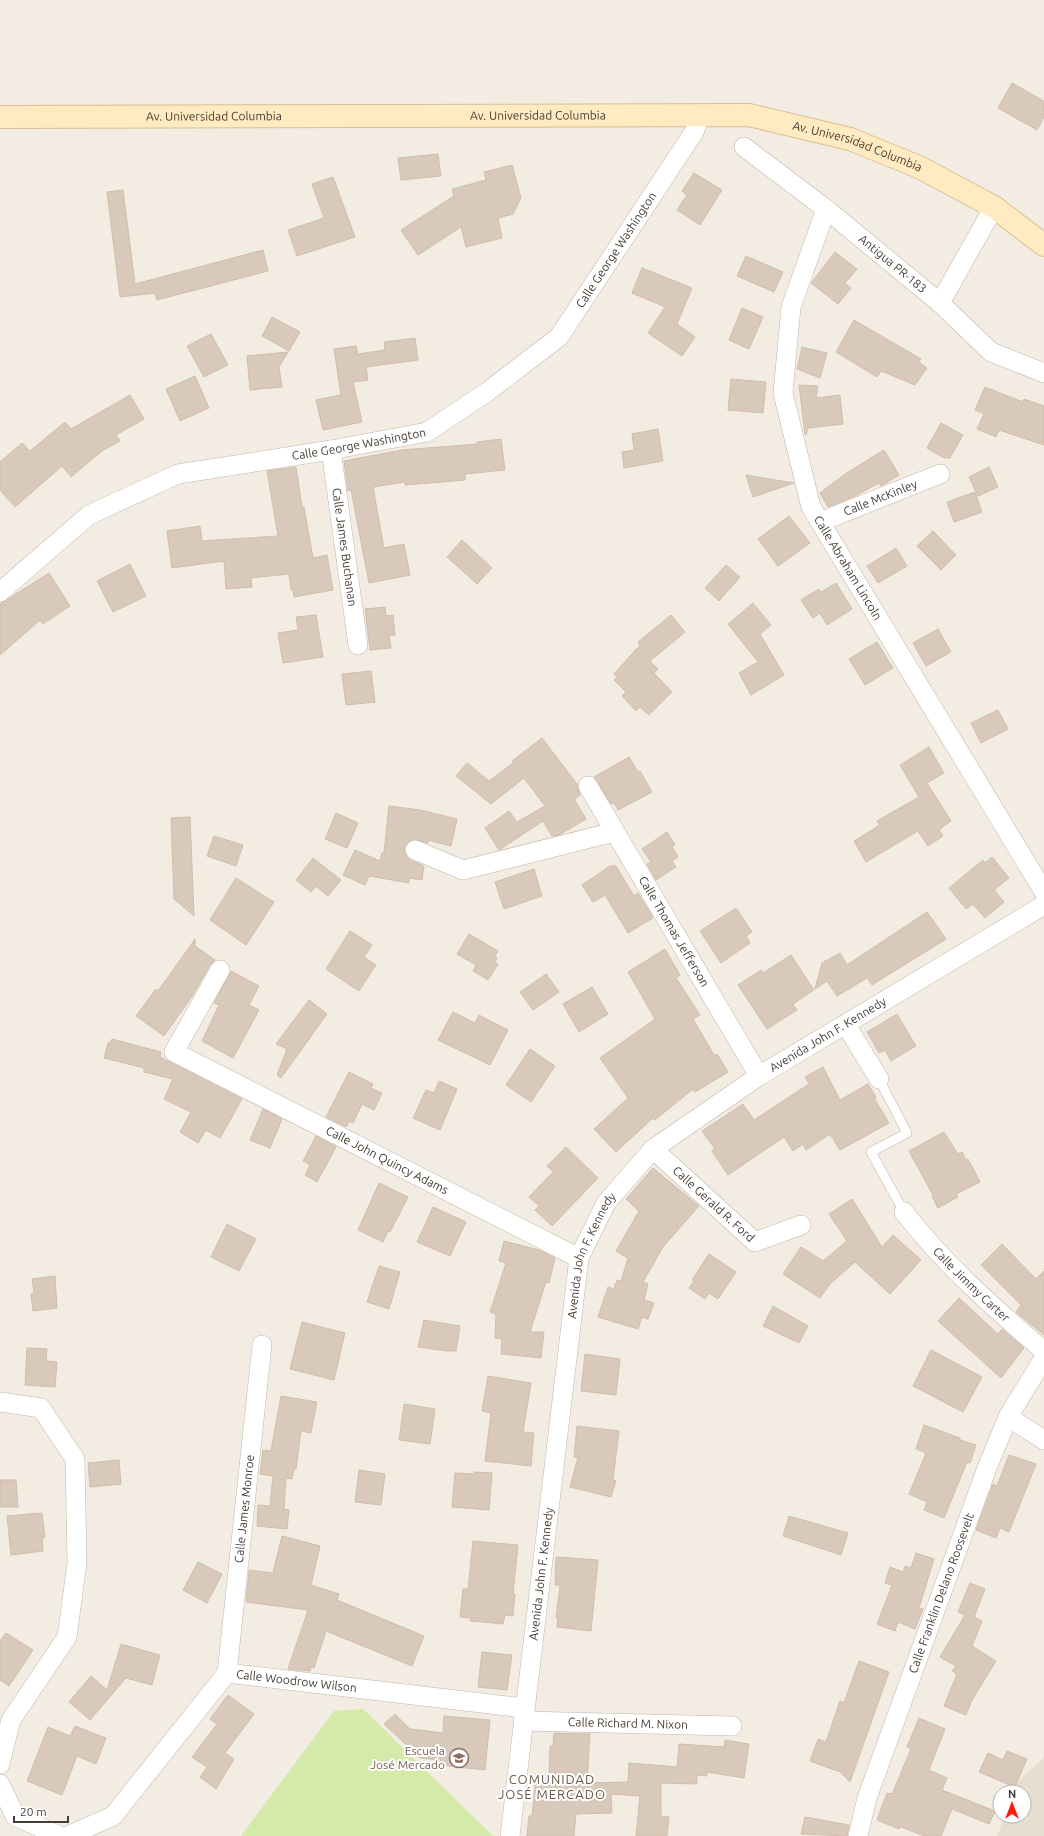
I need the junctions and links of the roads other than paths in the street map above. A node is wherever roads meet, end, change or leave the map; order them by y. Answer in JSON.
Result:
{"nodes":[{"id":1,"x":700,"y":116,"type":"junction"},
{"id":2,"x":0,"y":117,"type":"edge"},
{"id":3,"x":744,"y":146,"type":"dead end"},
{"id":4,"x":994,"y":208,"type":"junction"},
{"id":5,"x":826,"y":209,"type":"junction"},
{"id":6,"x":1044,"y":245,"type":"edge"},
{"id":7,"x":940,"y":303,"type":"junction"},
{"id":8,"x":1044,"y":373,"type":"edge"},
{"id":9,"x":331,"y":450,"type":"junction"},
{"id":10,"x":940,"y":474,"type":"dead end"},
{"id":11,"x":820,"y":522,"type":"junction"},
{"id":12,"x":0,"y":592,"type":"edge"},
{"id":13,"x":358,"y":645,"type":"dead end"},
{"id":14,"x":588,"y":786,"type":"dead end"},
{"id":15,"x":614,"y":832,"type":"junction"},
{"id":16,"x":415,"y":850,"type":"dead end"},
{"id":17,"x":1044,"y":892,"type":"edge"},
{"id":18,"x":1044,"y":905,"type":"edge"},
{"id":19,"x":220,"y":970,"type":"dead end"},
{"id":20,"x":846,"y":1025,"type":"junction"},
{"id":21,"x":760,"y":1076,"type":"junction"},
{"id":22,"x":879,"y":1079,"type":"joint"},
{"id":23,"x":653,"y":1149,"type":"junction"},
{"id":24,"x":904,"y":1212,"type":"joint"},
{"id":25,"x":801,"y":1225,"type":"dead end"},
{"id":26,"x":579,"y":1258,"type":"junction"},
{"id":27,"x":262,"y":1345,"type":"dead end"},
{"id":28,"x":1044,"y":1352,"type":"edge"},
{"id":29,"x":1044,"y":1358,"type":"edge"},
{"id":30,"x":0,"y":1402,"type":"edge"},
{"id":31,"x":1008,"y":1417,"type":"junction"},
{"id":32,"x":1044,"y":1440,"type":"edge"},
{"id":33,"x":227,"y":1673,"type":"junction"},
{"id":34,"x":524,"y":1715,"type":"junction"},
{"id":35,"x":732,"y":1726,"type":"dead end"},
{"id":36,"x":0,"y":1764,"type":"edge"},
{"id":37,"x":0,"y":1784,"type":"edge"},
{"id":38,"x":60,"y":1836,"type":"edge"},
{"id":39,"x":68,"y":1836,"type":"edge"},
{"id":40,"x":510,"y":1836,"type":"edge"},
{"id":41,"x":858,"y":1836,"type":"edge"}],
"edges":[{"from":1,"to":2,"type":"main road","name":"Av. Universidad Columbia"},
{"from":1,"to":4,"type":"main road","name":"Av. Universidad Columbia"},
{"from":1,"to":9,"type":"street","name":"Calle George Washington"},
{"from":3,"to":5,"type":"street","name":"Antigua PR-183"},
{"from":4,"to":6,"type":"main road","name":"Av. Universidad Columbia"},
{"from":4,"to":7,"type":"street"},
{"from":5,"to":7,"type":"street","name":"Antigua PR-183"},
{"from":5,"to":11,"type":"street","name":"Calle Abraham Lincoln"},
{"from":7,"to":8,"type":"street","name":"Antigua PR-183"},
{"from":9,"to":12,"type":"street","name":"Calle George Washington"},
{"from":9,"to":13,"type":"street","name":"Calle James Buchanan"},
{"from":10,"to":11,"type":"street","name":"Calle McKinley"},
{"from":11,"to":17,"type":"street","name":"Calle Abraham Lincoln"},
{"from":14,"to":15,"type":"street","name":"Calle Thomas Jefferson"},
{"from":15,"to":16,"type":"street"},
{"from":15,"to":21,"type":"street","name":"Calle Thomas Jefferson"},
{"from":18,"to":20,"type":"street","name":"Avenida John F. Kennedy"},
{"from":19,"to":26,"type":"street","name":"Calle John Quincy Adams"},
{"from":20,"to":21,"type":"street","name":"Avenida John F. Kennedy"},
{"from":20,"to":22,"type":"street"},
{"from":21,"to":23,"type":"street","name":"Avenida John F. Kennedy"},
{"from":22,"to":24,"type":"lane"},
{"from":23,"to":25,"type":"street","name":"Calle Gerald R. Ford"},
{"from":23,"to":26,"type":"street","name":"Avenida John F. Kennedy"},
{"from":24,"to":28,"type":"street","name":"Calle Jimmy Carter"},
{"from":26,"to":34,"type":"street","name":"Avenida John F. Kennedy"},
{"from":27,"to":33,"type":"street","name":"Calle James Monroe"},
{"from":29,"to":31,"type":"street","name":"Calle Franklin Delano Roosevelt"},
{"from":30,"to":36,"type":"street"},
{"from":31,"to":32,"type":"street"},
{"from":31,"to":41,"type":"street","name":"Calle Franklin Delano Roosevelt"},
{"from":33,"to":34,"type":"street","name":"Calle Woodrow Wilson"},
{"from":33,"to":39,"type":"street","name":"Calle Woodrow Wilson"},
{"from":34,"to":35,"type":"street","name":"Calle Richard M. Nixon"},
{"from":34,"to":40,"type":"street","name":"Avenida John F. Kennedy"},
{"from":37,"to":38,"type":"street"}]}
